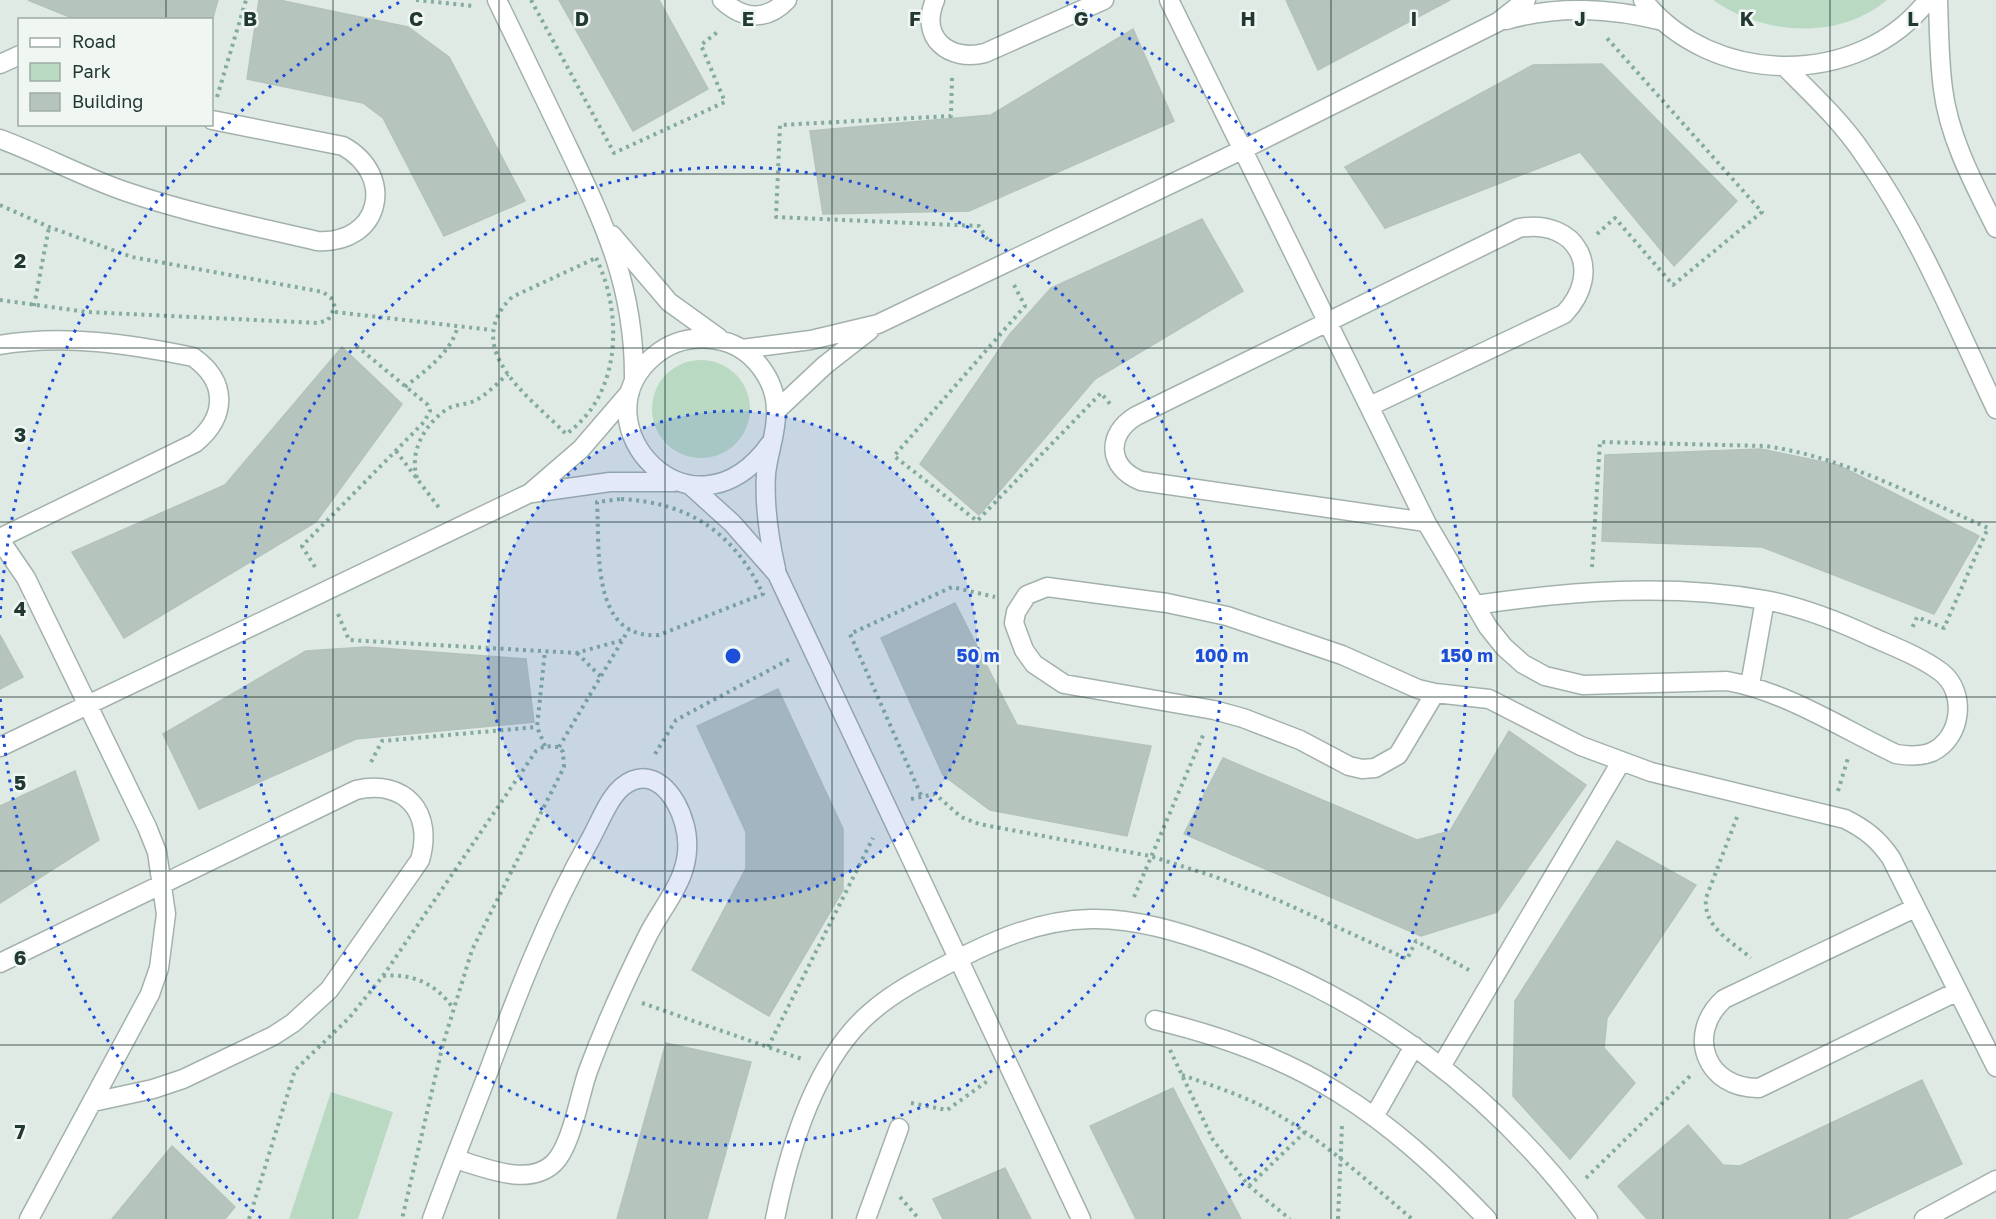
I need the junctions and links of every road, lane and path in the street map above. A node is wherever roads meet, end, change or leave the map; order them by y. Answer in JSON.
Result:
{"nodes":[{"id":1,"x":246,"y":0,"type":"edge"},
{"id":2,"x":416,"y":0,"type":"edge"},
{"id":3,"x":531,"y":0,"type":"edge"},
{"id":4,"x":722,"y":0,"type":"edge"},
{"id":5,"x":787,"y":0,"type":"edge"},
{"id":6,"x":935,"y":0,"type":"edge"},
{"id":7,"x":1104,"y":0,"type":"edge"},
{"id":8,"x":1168,"y":0,"type":"edge"},
{"id":9,"x":1526,"y":0,"type":"edge"},
{"id":10,"x":1643,"y":0,"type":"edge"},
{"id":11,"x":1928,"y":0,"type":"edge"},
{"id":12,"x":1938,"y":0,"type":"edge"},
{"id":13,"x":499,"y":4,"type":"edge"},
{"id":14,"x":1581,"y":9,"type":"junction"},
{"id":15,"x":742,"y":14,"type":"junction"},
{"id":16,"x":1663,"y":21,"type":"junction"},
{"id":17,"x":1498,"y":22,"type":"junction"},
{"id":18,"x":18,"y":55,"type":"edge"},
{"id":19,"x":0,"y":64,"type":"edge"},
{"id":20,"x":1785,"y":67,"type":"junction"},
{"id":21,"x":213,"y":113,"type":"edge"},
{"id":22,"x":0,"y":139,"type":"edge"},
{"id":23,"x":1244,"y":149,"type":"junction"},
{"id":24,"x":0,"y":205,"type":"edge"},
{"id":25,"x":49,"y":227,"type":"junction"},
{"id":26,"x":1996,"y":228,"type":"edge"},
{"id":27,"x":607,"y":229,"type":"junction"},
{"id":28,"x":1579,"y":251,"type":"junction"},
{"id":29,"x":0,"y":300,"type":"edge"},
{"id":30,"x":34,"y":306,"type":"junction"},
{"id":31,"x":335,"y":312,"type":"junction"},
{"id":32,"x":1328,"y":321,"type":"junction"},
{"id":33,"x":878,"y":324,"type":"junction"},
{"id":34,"x":458,"y":326,"type":"junction"},
{"id":35,"x":492,"y":330,"type":"junction"},
{"id":36,"x":723,"y":341,"type":"junction"},
{"id":37,"x":354,"y":344,"type":"dead end"},
{"id":38,"x":0,"y":345,"type":"edge"},
{"id":39,"x":742,"y":349,"type":"junction"},
{"id":40,"x":508,"y":374,"type":"junction"},
{"id":41,"x":632,"y":386,"type":"junction"},
{"id":42,"x":405,"y":387,"type":"junction"},
{"id":43,"x":1370,"y":406,"type":"junction"},
{"id":44,"x":1996,"y":410,"type":"edge"},
{"id":45,"x":776,"y":411,"type":"junction"},
{"id":46,"x":770,"y":444,"type":"junction"},
{"id":47,"x":396,"y":451,"type":"junction"},
{"id":48,"x":417,"y":478,"type":"junction"},
{"id":49,"x":685,"y":484,"type":"junction"},
{"id":50,"x":530,"y":493,"type":"junction"},
{"id":51,"x":1426,"y":522,"type":"junction"},
{"id":52,"x":454,"y":529,"type":"junction"},
{"id":53,"x":0,"y":539,"type":"edge"},
{"id":54,"x":777,"y":574,"type":"junction"},
{"id":55,"x":328,"y":590,"type":"junction"},
{"id":56,"x":1591,"y":592,"type":"junction"},
{"id":57,"x":1765,"y":600,"type":"junction"},
{"id":58,"x":1020,"y":602,"type":"junction"},
{"id":59,"x":1475,"y":605,"type":"junction"},
{"id":60,"x":629,"y":629,"type":"junction"},
{"id":61,"x":623,"y":640,"type":"junction"},
{"id":62,"x":812,"y":647,"type":"junction"},
{"id":63,"x":545,"y":651,"type":"junction"},
{"id":64,"x":1903,"y":651,"type":"junction"},
{"id":65,"x":576,"y":653,"type":"junction"},
{"id":66,"x":601,"y":677,"type":"junction"},
{"id":67,"x":1750,"y":685,"type":"junction"},
{"id":68,"x":1436,"y":693,"type":"junction"},
{"id":69,"x":88,"y":704,"type":"junction"},
{"id":70,"x":1214,"y":710,"type":"junction"},
{"id":71,"x":537,"y":727,"type":"junction"},
{"id":72,"x":1856,"y":735,"type":"junction"},
{"id":73,"x":545,"y":746,"type":"junction"},
{"id":74,"x":0,"y":747,"type":"edge"},
{"id":75,"x":560,"y":747,"type":"junction"},
{"id":76,"x":1621,"y":762,"type":"junction"},
{"id":77,"x":640,"y":778,"type":"junction"},
{"id":78,"x":356,"y":790,"type":"junction"},
{"id":79,"x":921,"y":795,"type":"junction"},
{"id":80,"x":1745,"y":796,"type":"junction"},
{"id":81,"x":888,"y":808,"type":"junction"},
{"id":82,"x":1830,"y":816,"type":"junction"},
{"id":83,"x":1150,"y":856,"type":"junction"},
{"id":84,"x":162,"y":882,"type":"junction"},
{"id":85,"x":1915,"y":908,"type":"junction"},
{"id":86,"x":1124,"y":920,"type":"junction"},
{"id":87,"x":958,"y":959,"type":"junction"},
{"id":88,"x":0,"y":963,"type":"edge"},
{"id":89,"x":1773,"y":975,"type":"junction"},
{"id":90,"x":383,"y":976,"type":"junction"},
{"id":91,"x":1490,"y":982,"type":"junction"},
{"id":92,"x":1958,"y":991,"type":"junction"},
{"id":93,"x":619,"y":995,"type":"junction"},
{"id":94,"x":453,"y":1008,"type":"junction"},
{"id":95,"x":1155,"y":1020,"type":"joint"},
{"id":96,"x":1414,"y":1046,"type":"junction"},
{"id":97,"x":768,"y":1047,"type":"junction"},
{"id":98,"x":1708,"y":1059,"type":"junction"},
{"id":99,"x":1009,"y":1065,"type":"junction"},
{"id":100,"x":1442,"y":1065,"type":"junction"},
{"id":101,"x":826,"y":1066,"type":"junction"},
{"id":102,"x":1996,"y":1067,"type":"edge"},
{"id":103,"x":1182,"y":1075,"type":"junction"},
{"id":104,"x":1344,"y":1094,"type":"junction"},
{"id":105,"x":93,"y":1102,"type":"junction"},
{"id":106,"x":1375,"y":1115,"type":"junction"},
{"id":107,"x":899,"y":1128,"type":"joint"},
{"id":108,"x":1305,"y":1132,"type":"junction"},
{"id":109,"x":455,"y":1159,"type":"junction"},
{"id":110,"x":1341,"y":1159,"type":"junction"},
{"id":111,"x":1996,"y":1180,"type":"edge"},
{"id":112,"x":1249,"y":1186,"type":"junction"},
{"id":113,"x":1569,"y":1194,"type":"junction"},
{"id":114,"x":29,"y":1219,"type":"edge"},
{"id":115,"x":249,"y":1219,"type":"edge"},
{"id":116,"x":402,"y":1219,"type":"edge"},
{"id":117,"x":432,"y":1219,"type":"edge"},
{"id":118,"x":775,"y":1219,"type":"edge"},
{"id":119,"x":866,"y":1219,"type":"edge"},
{"id":120,"x":1081,"y":1219,"type":"edge"},
{"id":121,"x":1290,"y":1219,"type":"edge"},
{"id":122,"x":1338,"y":1219,"type":"edge"},
{"id":123,"x":1412,"y":1219,"type":"edge"},
{"id":124,"x":1487,"y":1219,"type":"edge"},
{"id":125,"x":1588,"y":1219,"type":"edge"},
{"id":126,"x":1924,"y":1219,"type":"edge"}],
"edges":[{"from":1,"to":21,"type":"path"},
{"from":2,"to":13,"type":"path"},
{"from":3,"to":15,"type":"path"},
{"from":4,"to":15,"type":"street"},
{"from":5,"to":15,"type":"street"},
{"from":6,"to":7,"type":"street"},
{"from":8,"to":23,"type":"street"},
{"from":9,"to":17,"type":"street"},
{"from":10,"to":16,"type":"street"},
{"from":11,"to":20,"type":"street"},
{"from":12,"to":26,"type":"street"},
{"from":13,"to":27,"type":"street"},
{"from":14,"to":16,"type":"street"},
{"from":14,"to":17,"type":"street"},
{"from":14,"to":28,"type":"path"},
{"from":16,"to":20,"type":"street"},
{"from":17,"to":23,"type":"street"},
{"from":18,"to":19,"type":"street"},
{"from":20,"to":44,"type":"street"},
{"from":21,"to":22,"type":"street"},
{"from":23,"to":32,"type":"street"},
{"from":23,"to":33,"type":"street"},
{"from":24,"to":25,"type":"path"},
{"from":25,"to":30,"type":"path"},
{"from":25,"to":31,"type":"path"},
{"from":27,"to":36,"type":"street"},
{"from":27,"to":41,"type":"street"},
{"from":28,"to":32,"type":"street"},
{"from":28,"to":43,"type":"street"},
{"from":29,"to":30,"type":"path"},
{"from":30,"to":31,"type":"path"},
{"from":31,"to":34,"type":"path"},
{"from":32,"to":43,"type":"street"},
{"from":32,"to":51,"type":"street"},
{"from":33,"to":39,"type":"street"},
{"from":33,"to":45,"type":"street"},
{"from":34,"to":35,"type":"path"},
{"from":34,"to":42,"type":"path"},
{"from":35,"to":40,"type":"path"},
{"from":35,"to":40,"type":"path"},
{"from":36,"to":39,"type":"street"},
{"from":36,"to":41,"type":"street"},
{"from":37,"to":42,"type":"path"},
{"from":38,"to":53,"type":"street"},
{"from":39,"to":45,"type":"street"},
{"from":40,"to":48,"type":"path"},
{"from":41,"to":49,"type":"street"},
{"from":41,"to":50,"type":"street"},
{"from":42,"to":47,"type":"path"},
{"from":43,"to":51,"type":"street"},
{"from":45,"to":46,"type":"street"},
{"from":46,"to":49,"type":"street"},
{"from":46,"to":54,"type":"street"},
{"from":47,"to":48,"type":"path"},
{"from":47,"to":55,"type":"path"},
{"from":48,"to":52,"type":"path"},
{"from":49,"to":50,"type":"street"},
{"from":49,"to":54,"type":"street"},
{"from":50,"to":52,"type":"street"},
{"from":51,"to":59,"type":"street"},
{"from":52,"to":55,"type":"street"},
{"from":53,"to":69,"type":"street"},
{"from":54,"to":62,"type":"street"},
{"from":55,"to":63,"type":"path"},
{"from":55,"to":69,"type":"street"},
{"from":56,"to":57,"type":"street"},
{"from":56,"to":59,"type":"street"},
{"from":56,"to":64,"type":"path"},
{"from":57,"to":64,"type":"street"},
{"from":57,"to":67,"type":"street"},
{"from":58,"to":68,"type":"street"},
{"from":58,"to":70,"type":"street"},
{"from":58,"to":79,"type":"path"},
{"from":59,"to":67,"type":"street"},
{"from":60,"to":60,"type":"path"},
{"from":60,"to":61,"type":"path"},
{"from":61,"to":65,"type":"path"},
{"from":61,"to":66,"type":"path"},
{"from":62,"to":77,"type":"path"},
{"from":62,"to":81,"type":"street"},
{"from":63,"to":65,"type":"path"},
{"from":63,"to":71,"type":"path"},
{"from":64,"to":72,"type":"street"},
{"from":65,"to":66,"type":"path"},
{"from":66,"to":75,"type":"path"},
{"from":67,"to":72,"type":"street"},
{"from":68,"to":70,"type":"street"},
{"from":68,"to":76,"type":"street"},
{"from":69,"to":74,"type":"street"},
{"from":69,"to":84,"type":"street"},
{"from":70,"to":83,"type":"path"},
{"from":71,"to":73,"type":"path"},
{"from":71,"to":78,"type":"path"},
{"from":72,"to":82,"type":"path"},
{"from":73,"to":75,"type":"path"},
{"from":73,"to":90,"type":"path"},
{"from":75,"to":94,"type":"path"},
{"from":76,"to":80,"type":"street"},
{"from":76,"to":91,"type":"street"},
{"from":77,"to":93,"type":"street"},
{"from":77,"to":109,"type":"street"},
{"from":78,"to":84,"type":"street"},
{"from":78,"to":105,"type":"street"},
{"from":79,"to":81,"type":"path"},
{"from":79,"to":83,"type":"path"},
{"from":80,"to":82,"type":"street"},
{"from":80,"to":89,"type":"path"},
{"from":81,"to":87,"type":"street"},
{"from":81,"to":97,"type":"path"},
{"from":82,"to":85,"type":"street"},
{"from":83,"to":86,"type":"path"},
{"from":83,"to":91,"type":"path"},
{"from":84,"to":88,"type":"street"},
{"from":84,"to":105,"type":"street"},
{"from":85,"to":89,"type":"street"},
{"from":85,"to":92,"type":"street"},
{"from":86,"to":87,"type":"street"},
{"from":86,"to":96,"type":"street"},
{"from":87,"to":99,"type":"street"},
{"from":87,"to":101,"type":"street"},
{"from":89,"to":98,"type":"street"},
{"from":90,"to":94,"type":"path"},
{"from":90,"to":115,"type":"path"},
{"from":91,"to":100,"type":"street"},
{"from":92,"to":98,"type":"street"},
{"from":92,"to":102,"type":"street"},
{"from":93,"to":97,"type":"path"},
{"from":93,"to":109,"type":"street"},
{"from":94,"to":116,"type":"path"},
{"from":95,"to":103,"type":"path"},
{"from":95,"to":104,"type":"street"},
{"from":96,"to":100,"type":"street"},
{"from":96,"to":106,"type":"street"},
{"from":97,"to":101,"type":"path"},
{"from":98,"to":113,"type":"path"},
{"from":99,"to":107,"type":"path"},
{"from":99,"to":120,"type":"street"},
{"from":100,"to":113,"type":"street"},
{"from":101,"to":118,"type":"street"},
{"from":103,"to":108,"type":"path"},
{"from":103,"to":112,"type":"path"},
{"from":104,"to":106,"type":"street"},
{"from":104,"to":110,"type":"path"},
{"from":105,"to":114,"type":"street"},
{"from":106,"to":124,"type":"street"},
{"from":107,"to":119,"type":"street"},
{"from":108,"to":110,"type":"path"},
{"from":108,"to":112,"type":"path"},
{"from":109,"to":117,"type":"street"},
{"from":110,"to":122,"type":"path"},
{"from":110,"to":123,"type":"path"},
{"from":111,"to":126,"type":"street"},
{"from":112,"to":121,"type":"path"},
{"from":113,"to":125,"type":"street"}]}
